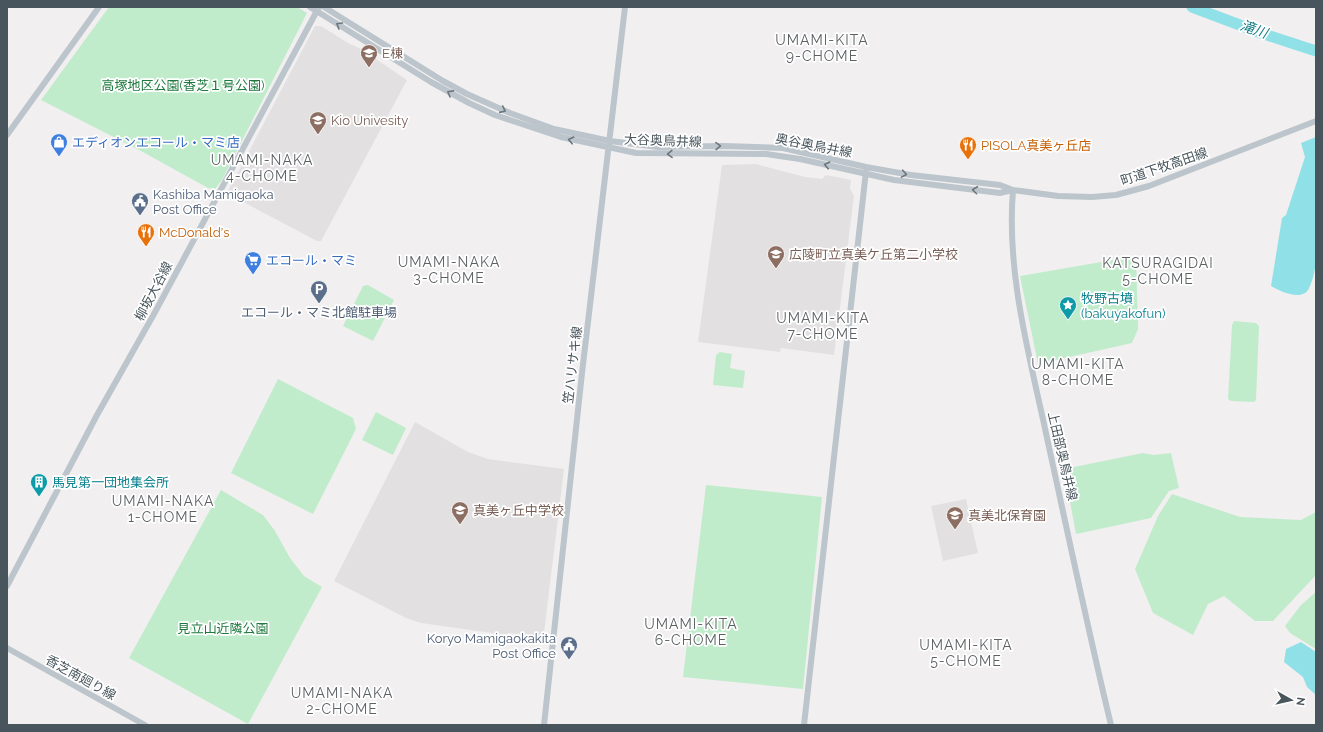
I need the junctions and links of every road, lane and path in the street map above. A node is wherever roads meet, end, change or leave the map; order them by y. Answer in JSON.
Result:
{"nodes":[{"id":1,"x":99,"y":7,"type":"edge"},
{"id":2,"x":310,"y":7,"type":"edge"},
{"id":3,"x":324,"y":7,"type":"edge"},
{"id":4,"x":625,"y":7,"type":"edge"},
{"id":5,"x":318,"y":9,"type":"edge"},
{"id":6,"x":1316,"y":122,"type":"edge"},
{"id":7,"x":7,"y":136,"type":"edge"},
{"id":8,"x":610,"y":141,"type":"junction"},
{"id":9,"x":609,"y":148,"type":"junction"},
{"id":10,"x":866,"y":171,"type":"junction"},
{"id":11,"x":1013,"y":190,"type":"junction"},
{"id":12,"x":7,"y":586,"type":"edge"},
{"id":13,"x":7,"y":648,"type":"edge"},
{"id":14,"x":145,"y":725,"type":"edge"},
{"id":15,"x":544,"y":725,"type":"edge"},
{"id":16,"x":804,"y":725,"type":"edge"},
{"id":17,"x":1111,"y":725,"type":"edge"}],
"edges":[{"from":1,"to":7,"type":"street"},
{"from":2,"to":5,"type":"street","name":"大谷奥鳥井線"},
{"from":3,"to":8,"type":"street","name":"大谷奥鳥井線","one_way":true},
{"from":4,"to":8,"type":"street","name":"笠ハリサキ線"},
{"from":9,"to":5,"type":"street","name":"大谷奥鳥井線","one_way":true},
{"from":5,"to":12,"type":"street","name":"柳坂大谷線"},
{"from":6,"to":11,"type":"street","name":"町道下牧高田線"},
{"from":8,"to":9,"type":"street","name":"笠ハリサキ線"},
{"from":8,"to":10,"type":"street","name":"奥谷奥鳥井線","one_way":true},
{"from":10,"to":9,"type":"street","name":"大谷奥鳥井線","one_way":true},
{"from":9,"to":15,"type":"street","name":"笠ハリサキ線"},
{"from":10,"to":11,"type":"street","name":"奥谷奥鳥井線"},
{"from":10,"to":16,"type":"street"},
{"from":11,"to":17,"type":"street","name":"上田部奥鳥井線"},
{"from":13,"to":14,"type":"street","name":"香芝南廻り線"}]}
